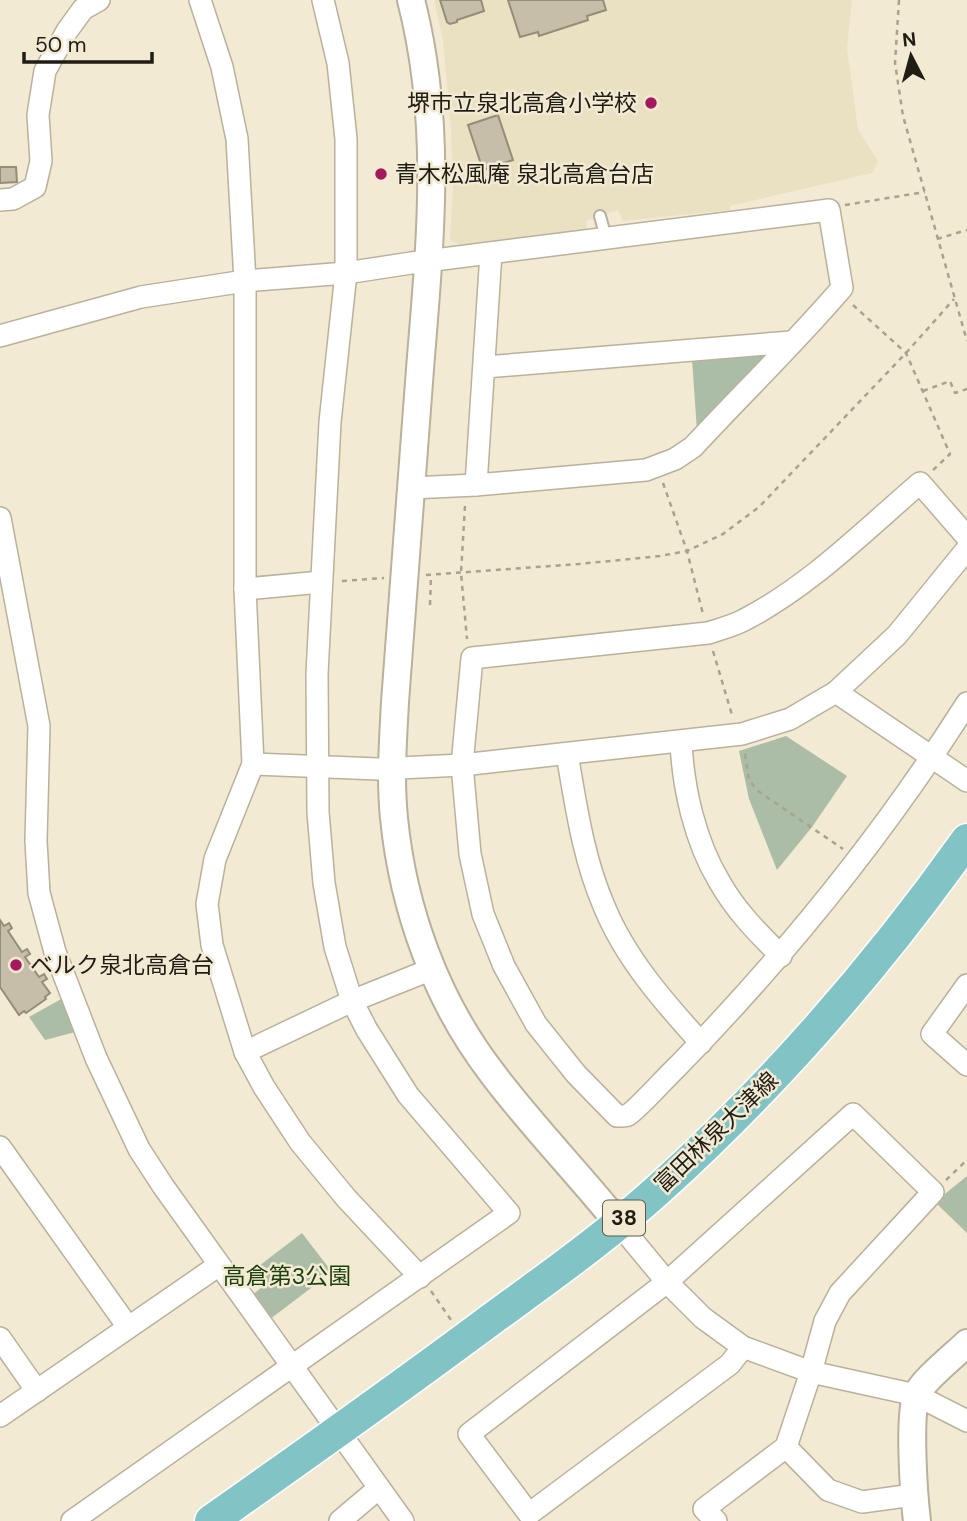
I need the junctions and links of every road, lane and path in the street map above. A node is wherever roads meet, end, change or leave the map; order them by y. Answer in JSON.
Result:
{"nodes":[{"id":1,"x":200,"y":0,"type":"edge"},
{"id":2,"x":324,"y":0,"type":"edge"},
{"id":3,"x":411,"y":0,"type":"edge"},
{"id":4,"x":899,"y":0,"type":"edge"},
{"id":5,"x":88,"y":3,"type":"edge"},
{"id":6,"x":925,"y":192,"type":"junction"},
{"id":7,"x":0,"y":200,"type":"edge"},
{"id":8,"x":829,"y":210,"type":"junction"},
{"id":9,"x":600,"y":216,"type":"dead end"},
{"id":10,"x":967,"y":230,"type":"edge"},
{"id":11,"x":606,"y":238,"type":"junction"},
{"id":12,"x":937,"y":239,"type":"junction"},
{"id":13,"x":491,"y":253,"type":"junction"},
{"id":14,"x":428,"y":261,"type":"junction"},
{"id":15,"x":346,"y":272,"type":"junction"},
{"id":16,"x":245,"y":281,"type":"junction"},
{"id":17,"x":839,"y":292,"type":"junction"},
{"id":18,"x":954,"y":299,"type":"junction"},
{"id":19,"x":0,"y":336,"type":"edge"},
{"id":20,"x":967,"y":341,"type":"edge"},
{"id":21,"x":791,"y":342,"type":"junction"},
{"id":22,"x":906,"y":353,"type":"junction"},
{"id":23,"x":485,"y":367,"type":"junction"},
{"id":24,"x":967,"y":389,"type":"edge"},
{"id":25,"x":923,"y":391,"type":"junction"},
{"id":26,"x":657,"y":467,"type":"junction"},
{"id":27,"x":920,"y":483,"type":"junction"},
{"id":28,"x":471,"y":485,"type":"junction"},
{"id":29,"x":411,"y":488,"type":"junction"},
{"id":30,"x":0,"y":518,"type":"edge"},
{"id":31,"x":967,"y":537,"type":"edge"},
{"id":32,"x":967,"y":550,"type":"edge"},
{"id":33,"x":687,"y":551,"type":"junction"},
{"id":34,"x":461,"y":573,"type":"junction"},
{"id":35,"x":379,"y":579,"type":"dead end"},
{"id":36,"x":321,"y":582,"type":"junction"},
{"id":37,"x":245,"y":589,"type":"junction"},
{"id":38,"x":430,"y":605,"type":"dead end"},
{"id":39,"x":472,"y":658,"type":"junction"},
{"id":40,"x":836,"y":692,"type":"junction"},
{"id":41,"x":967,"y":703,"type":"edge"},
{"id":42,"x":742,"y":734,"type":"junction"},
{"id":43,"x":681,"y":742,"type":"junction"},
{"id":44,"x":567,"y":754,"type":"junction"},
{"id":45,"x":932,"y":758,"type":"junction"},
{"id":46,"x":253,"y":764,"type":"junction"},
{"id":47,"x":462,"y":765,"type":"junction"},
{"id":48,"x":317,"y":767,"type":"junction"},
{"id":49,"x":391,"y":769,"type":"junction"},
{"id":50,"x":967,"y":781,"type":"edge"},
{"id":51,"x":967,"y":840,"type":"edge"},
{"id":52,"x":858,"y":859,"type":"junction"},
{"id":53,"x":781,"y":956,"type":"junction"},
{"id":54,"x":432,"y":970,"type":"junction"},
{"id":55,"x":967,"y":985,"type":"edge"},
{"id":56,"x":352,"y":1002,"type":"junction"},
{"id":57,"x":701,"y":1042,"type":"junction"},
{"id":58,"x":245,"y":1052,"type":"junction"},
{"id":59,"x":967,"y":1065,"type":"edge"},
{"id":60,"x":0,"y":1147,"type":"edge"},
{"id":61,"x":967,"y":1160,"type":"edge"},
{"id":62,"x":933,"y":1192,"type":"junction"},
{"id":63,"x":618,"y":1223,"type":"junction"},
{"id":64,"x":219,"y":1265,"type":"junction"},
{"id":65,"x":420,"y":1277,"type":"junction"},
{"id":66,"x":667,"y":1282,"type":"junction"},
{"id":67,"x":455,"y":1326,"type":"dead end"},
{"id":68,"x":128,"y":1327,"type":"junction"},
{"id":69,"x":0,"y":1338,"type":"edge"},
{"id":70,"x":967,"y":1343,"type":"edge"},
{"id":71,"x":743,"y":1347,"type":"junction"},
{"id":72,"x":293,"y":1366,"type":"junction"},
{"id":73,"x":811,"y":1372,"type":"junction"},
{"id":74,"x":37,"y":1391,"type":"junction"},
{"id":75,"x":916,"y":1395,"type":"junction"},
{"id":76,"x":0,"y":1416,"type":"edge"},
{"id":77,"x":967,"y":1421,"type":"edge"},
{"id":78,"x":340,"y":1430,"type":"junction"},
{"id":79,"x":786,"y":1447,"type":"junction"},
{"id":80,"x":379,"y":1488,"type":"junction"},
{"id":81,"x":913,"y":1495,"type":"junction"},
{"id":82,"x":72,"y":1521,"type":"edge"},
{"id":83,"x":211,"y":1521,"type":"edge"},
{"id":84,"x":340,"y":1521,"type":"edge"},
{"id":85,"x":403,"y":1521,"type":"edge"},
{"id":86,"x":716,"y":1521,"type":"edge"},
{"id":87,"x":917,"y":1521,"type":"edge"}],
"edges":[{"from":1,"to":16,"type":"street"},
{"from":2,"to":15,"type":"street"},
{"from":3,"to":14,"type":"street"},
{"from":4,"to":6,"type":"path"},
{"from":5,"to":7,"type":"street"},
{"from":6,"to":8,"type":"path"},
{"from":6,"to":12,"type":"path"},
{"from":8,"to":11,"type":"street"},
{"from":8,"to":17,"type":"street"},
{"from":9,"to":11,"type":"lane"},
{"from":10,"to":12,"type":"path"},
{"from":11,"to":13,"type":"street"},
{"from":12,"to":18,"type":"path"},
{"from":13,"to":14,"type":"street"},
{"from":13,"to":23,"type":"street"},
{"from":14,"to":15,"type":"street"},
{"from":14,"to":29,"type":"street"},
{"from":15,"to":16,"type":"street"},
{"from":15,"to":36,"type":"street"},
{"from":16,"to":19,"type":"street"},
{"from":16,"to":37,"type":"street"},
{"from":17,"to":21,"type":"street"},
{"from":17,"to":22,"type":"path"},
{"from":18,"to":20,"type":"path"},
{"from":18,"to":22,"type":"path"},
{"from":21,"to":23,"type":"street"},
{"from":21,"to":26,"type":"street"},
{"from":22,"to":25,"type":"path"},
{"from":22,"to":33,"type":"path"},
{"from":23,"to":28,"type":"street"},
{"from":24,"to":25,"type":"path"},
{"from":25,"to":27,"type":"path"},
{"from":26,"to":28,"type":"street"},
{"from":26,"to":33,"type":"path"},
{"from":27,"to":31,"type":"street"},
{"from":27,"to":39,"type":"street"},
{"from":28,"to":29,"type":"street"},
{"from":28,"to":34,"type":"path"},
{"from":29,"to":49,"type":"street"},
{"from":30,"to":64,"type":"street"},
{"from":32,"to":40,"type":"street"},
{"from":33,"to":34,"type":"path"},
{"from":34,"to":38,"type":"path"},
{"from":34,"to":39,"type":"path"},
{"from":35,"to":36,"type":"path"},
{"from":36,"to":37,"type":"street"},
{"from":36,"to":48,"type":"street"},
{"from":37,"to":46,"type":"street"},
{"from":39,"to":47,"type":"street"},
{"from":40,"to":42,"type":"street"},
{"from":40,"to":45,"type":"street"},
{"from":41,"to":45,"type":"street"},
{"from":42,"to":43,"type":"street"},
{"from":42,"to":52,"type":"path"},
{"from":43,"to":44,"type":"street"},
{"from":43,"to":53,"type":"street"},
{"from":44,"to":47,"type":"street"},
{"from":44,"to":57,"type":"street"},
{"from":45,"to":50,"type":"street"},
{"from":45,"to":52,"type":"street"},
{"from":46,"to":48,"type":"street"},
{"from":46,"to":58,"type":"street"},
{"from":47,"to":49,"type":"street"},
{"from":47,"to":57,"type":"street"},
{"from":48,"to":49,"type":"street"},
{"from":48,"to":56,"type":"street"},
{"from":49,"to":54,"type":"street"},
{"from":51,"to":63,"type":"main road","name":"富田林泉大津線","number":"38"},
{"from":52,"to":53,"type":"street"},
{"from":53,"to":57,"type":"street"},
{"from":54,"to":56,"type":"street"},
{"from":54,"to":63,"type":"street"},
{"from":55,"to":59,"type":"street"},
{"from":56,"to":58,"type":"street"},
{"from":56,"to":65,"type":"street"},
{"from":58,"to":65,"type":"street"},
{"from":60,"to":68,"type":"street"},
{"from":61,"to":62,"type":"path"},
{"from":62,"to":66,"type":"street"},
{"from":62,"to":73,"type":"street"},
{"from":63,"to":66,"type":"street"},
{"from":63,"to":78,"type":"main road","name":"富田林泉大津線","number":"38"},
{"from":64,"to":68,"type":"street"},
{"from":64,"to":72,"type":"street"},
{"from":65,"to":67,"type":"path"},
{"from":65,"to":72,"type":"street"},
{"from":66,"to":71,"type":"street"},
{"from":66,"to":71,"type":"street"},
{"from":68,"to":74,"type":"street"},
{"from":69,"to":74,"type":"street"},
{"from":70,"to":75,"type":"street"},
{"from":71,"to":73,"type":"street"},
{"from":72,"to":78,"type":"street"},
{"from":72,"to":82,"type":"street"},
{"from":73,"to":75,"type":"street"},
{"from":73,"to":79,"type":"street"},
{"from":74,"to":76,"type":"street"},
{"from":75,"to":77,"type":"street"},
{"from":75,"to":81,"type":"street"},
{"from":78,"to":80,"type":"street"},
{"from":78,"to":83,"type":"main road","name":"富田林泉大津線","number":"38"},
{"from":79,"to":81,"type":"street"},
{"from":79,"to":86,"type":"street"},
{"from":80,"to":84,"type":"street"},
{"from":80,"to":85,"type":"street"},
{"from":81,"to":87,"type":"street"}]}
